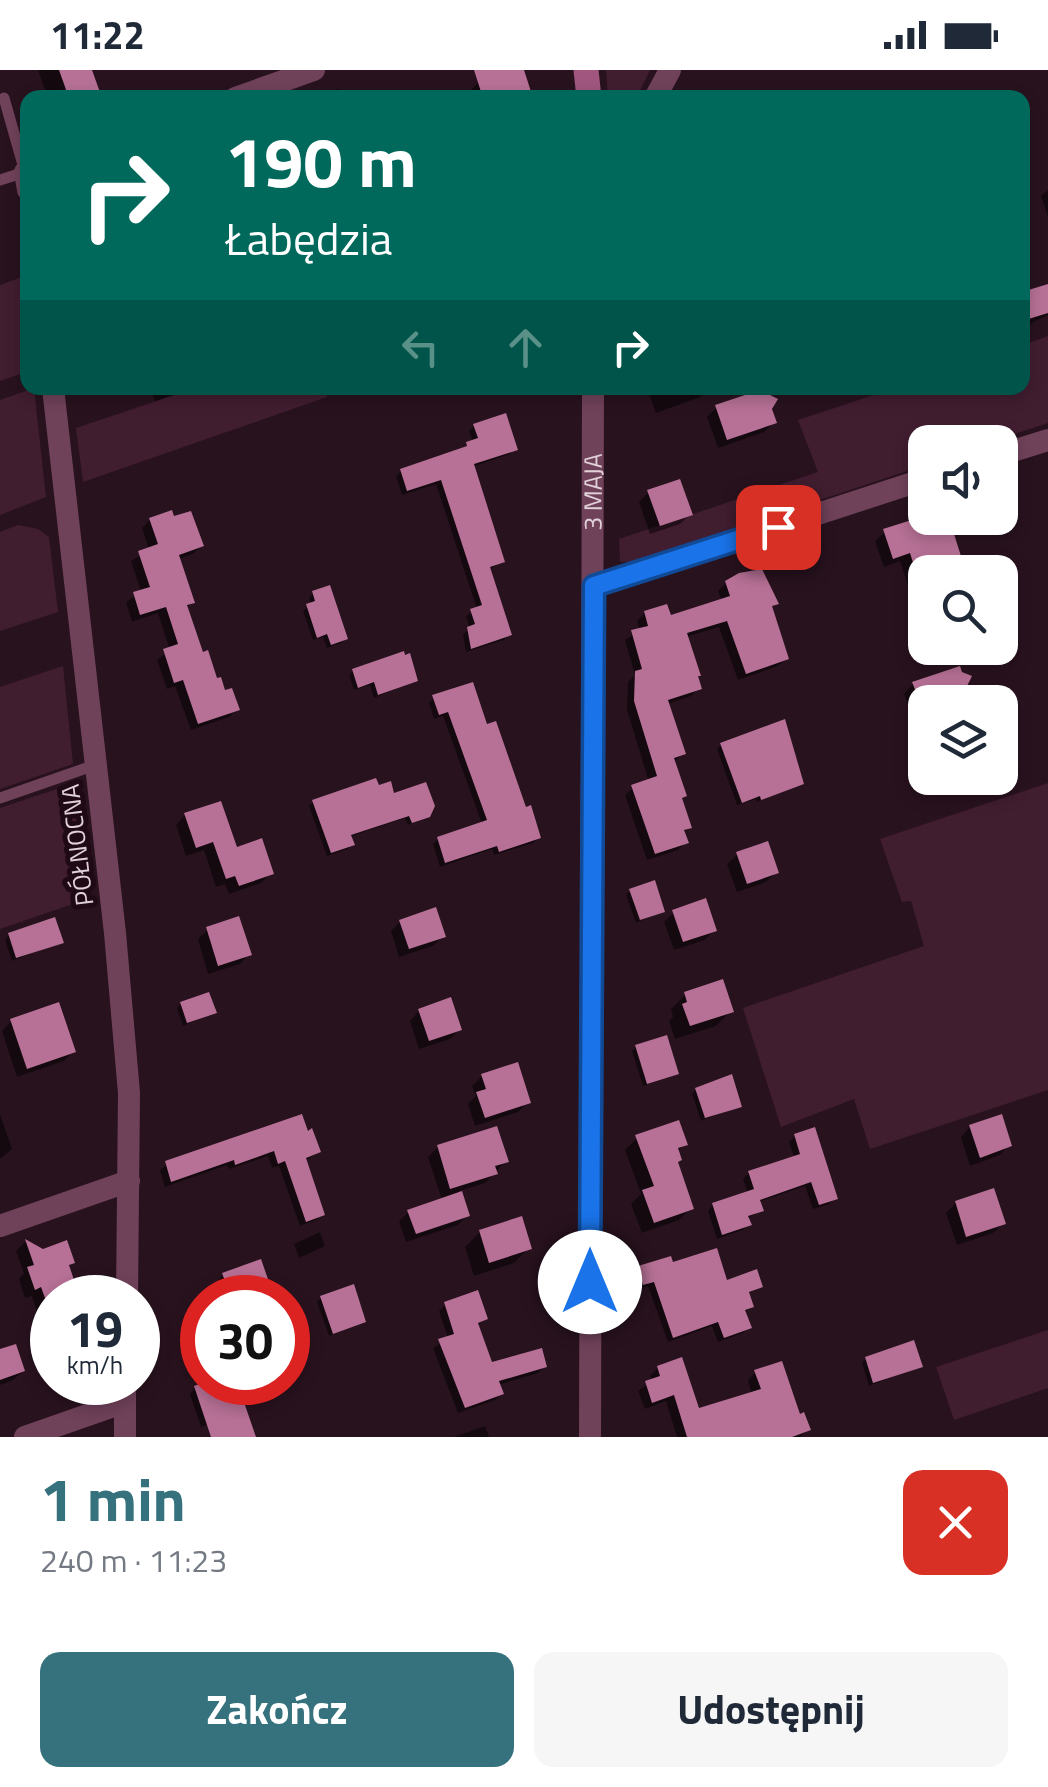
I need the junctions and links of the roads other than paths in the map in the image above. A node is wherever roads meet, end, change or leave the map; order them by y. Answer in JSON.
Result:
{"nodes":[{"id":1,"x":314,"y":70,"type":"edge"},
{"id":2,"x":258,"y":90,"type":"edge"},
{"id":3,"x":4,"y":98,"type":"dead end"},
{"id":4,"x":20,"y":156,"type":"edge"},
{"id":5,"x":54,"y":395,"type":"edge"},
{"id":6,"x":593,"y":395,"type":"edge"},
{"id":7,"x":1048,"y":440,"type":"edge"},
{"id":8,"x":1018,"y":449,"type":"edge"},
{"id":9,"x":908,"y":485,"type":"edge"},
{"id":10,"x":594,"y":586,"type":"junction"},
{"id":11,"x":95,"y":765,"type":"junction"},
{"id":12,"x":0,"y":798,"type":"edge"},
{"id":13,"x":129,"y":1181,"type":"junction"},
{"id":14,"x":0,"y":1226,"type":"edge"},
{"id":15,"x":127,"y":1275,"type":"edge"},
{"id":16,"x":96,"y":1405,"type":"edge"},
{"id":17,"x":125,"y":1405,"type":"edge"},
{"id":18,"x":25,"y":1437,"type":"edge"},
{"id":19,"x":124,"y":1437,"type":"edge"},
{"id":20,"x":590,"y":1437,"type":"edge"}],
"edges":[{"from":1,"to":2,"type":"street"},
{"from":3,"to":4,"type":"lane"},
{"from":5,"to":11,"type":"street","name":"PÓŁNOCNA"},
{"from":6,"to":10,"type":"street","name":"3 MAJA"},
{"from":7,"to":8,"type":"street"},
{"from":9,"to":10,"type":"street"},
{"from":10,"to":20,"type":"street","name":"3 MAJA"},
{"from":11,"to":12,"type":"lane"},
{"from":11,"to":13,"type":"street","name":"PÓŁNOCNA"},
{"from":13,"to":14,"type":"street"},
{"from":13,"to":15,"type":"street","name":"PÓŁNOCNA"},
{"from":16,"to":18,"type":"street"},
{"from":17,"to":19,"type":"street"}]}
